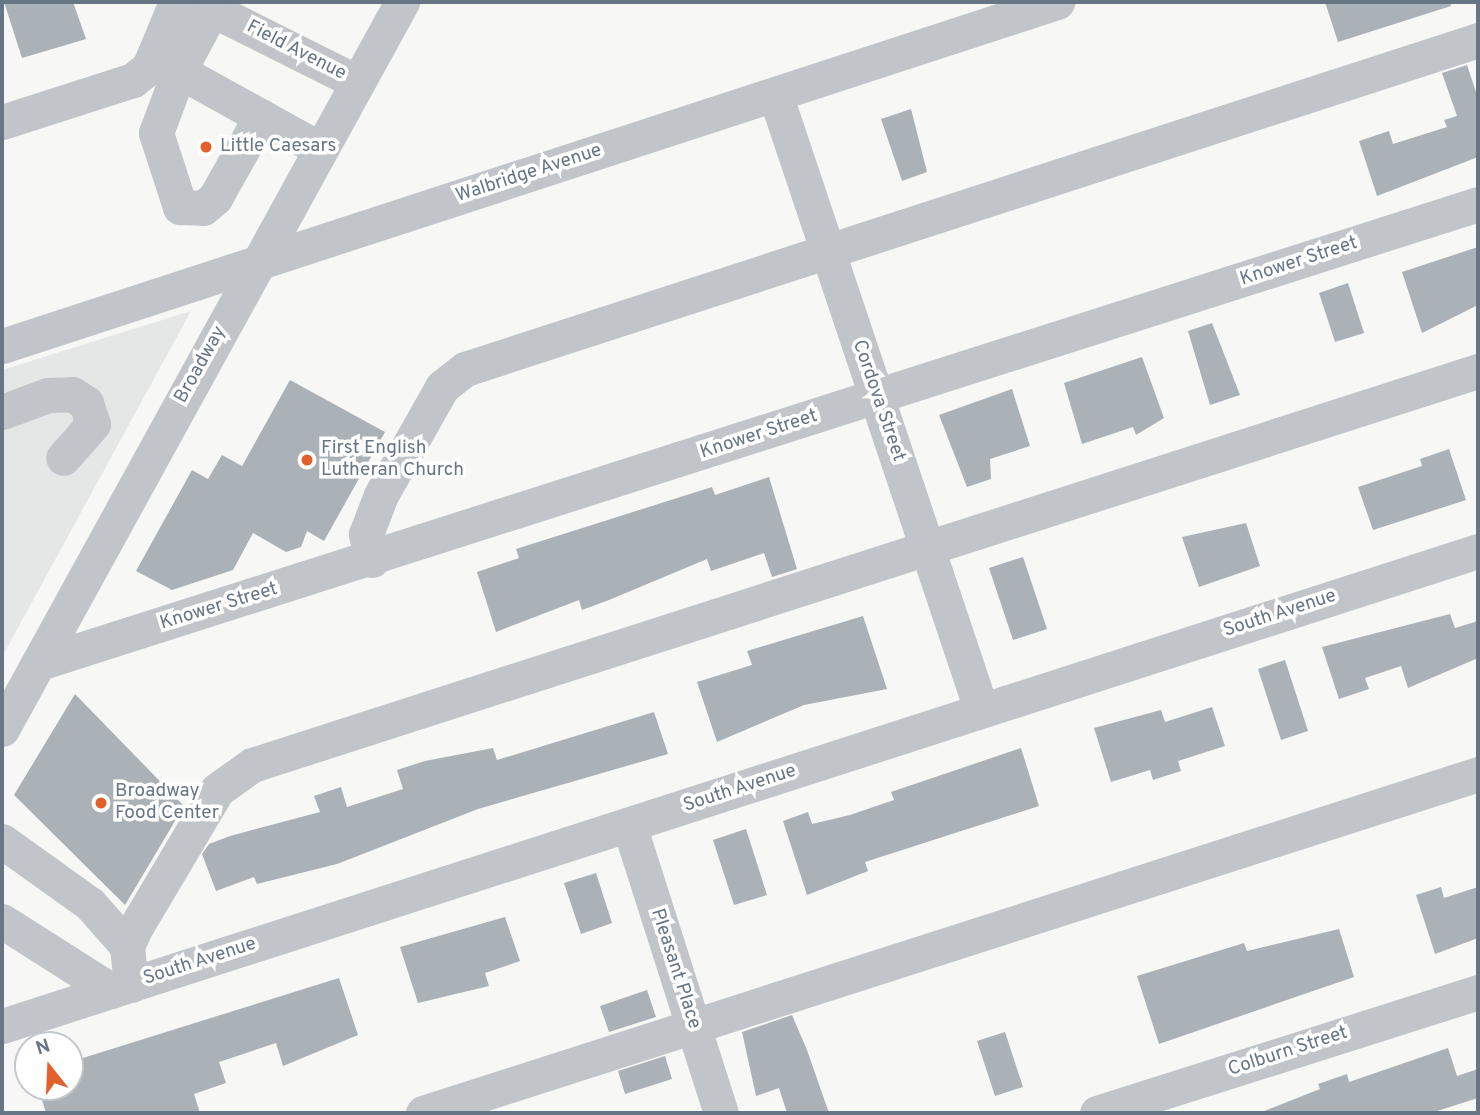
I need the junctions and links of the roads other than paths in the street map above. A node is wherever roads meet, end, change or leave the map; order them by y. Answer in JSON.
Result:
{"nodes":[{"id":1,"x":177,"y":2,"type":"edge"},
{"id":2,"x":402,"y":2,"type":"edge"},
{"id":3,"x":1057,"y":2,"type":"edge"},
{"id":4,"x":205,"y":6,"type":"edge"},
{"id":5,"x":1478,"y":40,"type":"edge"},
{"id":6,"x":179,"y":71,"type":"junction"},
{"id":7,"x":357,"y":82,"type":"junction"},
{"id":8,"x":775,"y":94,"type":"junction"},
{"id":9,"x":261,"y":116,"type":"junction"},
{"id":10,"x":2,"y":122,"type":"edge"},
{"id":11,"x":320,"y":149,"type":"junction"},
{"id":12,"x":1478,"y":204,"type":"edge"},
{"id":13,"x":828,"y":251,"type":"junction"},
{"id":14,"x":258,"y":262,"type":"junction"},
{"id":15,"x":2,"y":346,"type":"edge"},
{"id":16,"x":1478,"y":371,"type":"edge"},
{"id":17,"x":877,"y":397,"type":"junction"},
{"id":18,"x":2,"y":412,"type":"edge"},
{"id":19,"x":63,"y":458,"type":"dead end"},
{"id":20,"x":927,"y":548,"type":"junction"},
{"id":21,"x":1478,"y":551,"type":"edge"},
{"id":22,"x":372,"y":560,"type":"junction"},
{"id":23,"x":39,"y":663,"type":"junction"},
{"id":24,"x":981,"y":709,"type":"junction"},
{"id":25,"x":2,"y":729,"type":"edge"},
{"id":26,"x":1478,"y":774,"type":"edge"},
{"id":27,"x":629,"y":825,"type":"junction"},
{"id":28,"x":2,"y":841,"type":"edge"},
{"id":29,"x":2,"y":921,"type":"edge"},
{"id":30,"x":127,"y":946,"type":"junction"},
{"id":31,"x":122,"y":988,"type":"junction"},
{"id":32,"x":1478,"y":992,"type":"edge"},
{"id":33,"x":2,"y":1026,"type":"edge"},
{"id":34,"x":693,"y":1026,"type":"junction"},
{"id":35,"x":423,"y":1113,"type":"edge"},
{"id":36,"x":721,"y":1113,"type":"edge"},
{"id":37,"x":1097,"y":1113,"type":"edge"}],
"edges":[{"from":1,"to":10,"type":"street"},
{"from":2,"to":7,"type":"street","name":"Broadway"},
{"from":3,"to":8,"type":"street","name":"Walbridge Avenue"},
{"from":4,"to":6,"type":"street"},
{"from":4,"to":7,"type":"street","name":"Field Avenue"},
{"from":5,"to":13,"type":"street"},
{"from":6,"to":9,"type":"street"},
{"from":6,"to":9,"type":"street"},
{"from":7,"to":11,"type":"street","name":"Broadway"},
{"from":8,"to":13,"type":"street","name":"Cordova Street"},
{"from":8,"to":14,"type":"street","name":"Walbridge Avenue"},
{"from":9,"to":11,"type":"street"},
{"from":11,"to":14,"type":"street","name":"Broadway"},
{"from":12,"to":17,"type":"street","name":"Knower Street"},
{"from":13,"to":17,"type":"street","name":"Cordova Street"},
{"from":13,"to":22,"type":"street"},
{"from":14,"to":15,"type":"street","name":"Walbridge Avenue"},
{"from":14,"to":23,"type":"street","name":"Broadway"},
{"from":16,"to":20,"type":"street"},
{"from":17,"to":20,"type":"street","name":"Cordova Street"},
{"from":17,"to":22,"type":"street","name":"Knower Street"},
{"from":18,"to":19,"type":"street"},
{"from":20,"to":24,"type":"street","name":"Cordova Street"},
{"from":20,"to":30,"type":"street"},
{"from":21,"to":24,"type":"street","name":"South Avenue"},
{"from":22,"to":23,"type":"street","name":"Knower Street"},
{"from":23,"to":25,"type":"street","name":"Broadway"},
{"from":24,"to":27,"type":"street","name":"South Avenue"},
{"from":26,"to":34,"type":"street"},
{"from":27,"to":31,"type":"street","name":"South Avenue"},
{"from":27,"to":34,"type":"street","name":"Pleasant Place"},
{"from":28,"to":30,"type":"street"},
{"from":29,"to":31,"type":"street"},
{"from":30,"to":31,"type":"street"},
{"from":31,"to":33,"type":"street","name":"South Avenue"},
{"from":32,"to":37,"type":"street","name":"Colburn Street"},
{"from":34,"to":35,"type":"street"},
{"from":34,"to":36,"type":"street","name":"Pleasant Place"}]}
